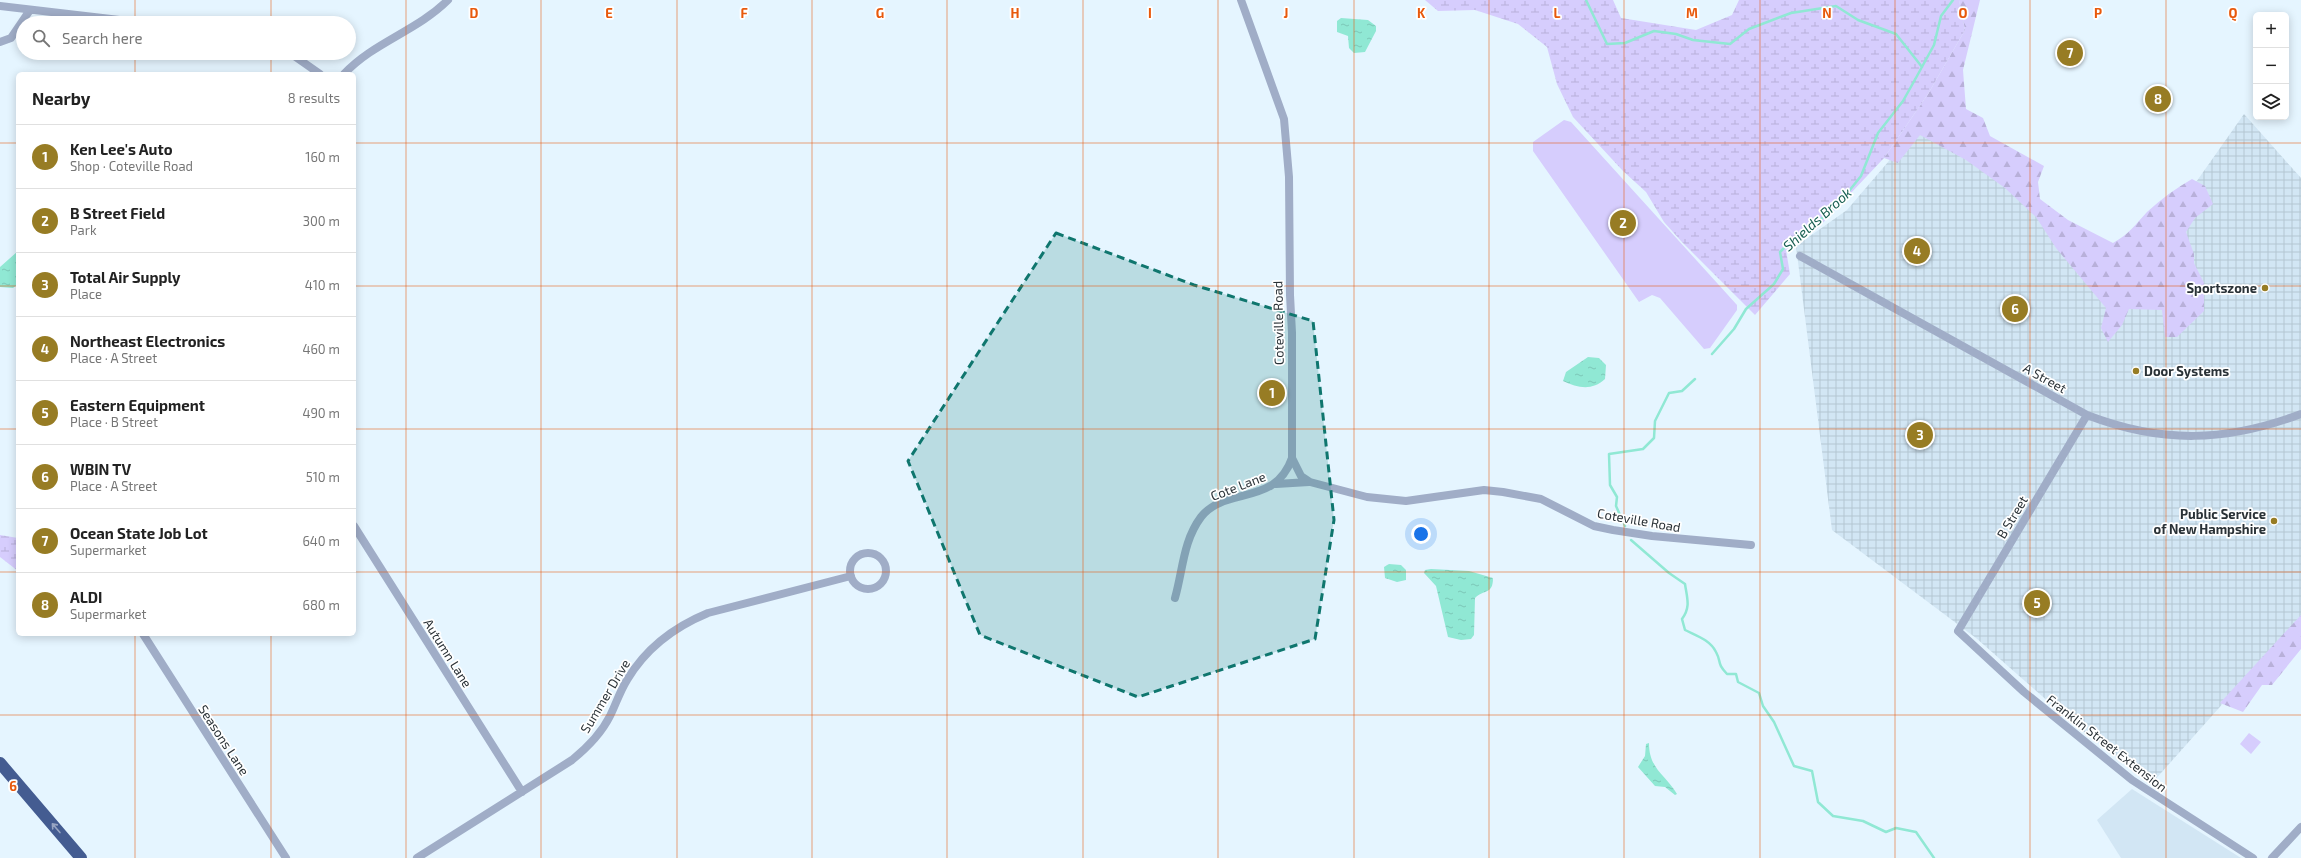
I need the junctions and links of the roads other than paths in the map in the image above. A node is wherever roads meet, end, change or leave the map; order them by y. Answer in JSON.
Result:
{"nodes":[{"id":1,"x":448,"y":0,"type":"edge"},
{"id":2,"x":1241,"y":0,"type":"edge"},
{"id":3,"x":0,"y":6,"type":"edge"},
{"id":4,"x":30,"y":10,"type":"junction"},
{"id":5,"x":26,"y":16,"type":"edge"},
{"id":6,"x":83,"y":16,"type":"edge"},
{"id":7,"x":16,"y":31,"type":"edge"},
{"id":8,"x":0,"y":42,"type":"edge"},
{"id":9,"x":300,"y":60,"type":"edge"},
{"id":10,"x":317,"y":72,"type":"edge"},
{"id":11,"x":346,"y":72,"type":"edge"},
{"id":12,"x":1800,"y":256,"type":"dead end"},
{"id":13,"x":2301,"y":414,"type":"edge"},
{"id":14,"x":2087,"y":415,"type":"junction"},
{"id":15,"x":1292,"y":458,"type":"junction"},
{"id":16,"x":1310,"y":482,"type":"junction"},
{"id":17,"x":1276,"y":484,"type":"junction"},
{"id":18,"x":356,"y":529,"type":"edge"},
{"id":19,"x":1751,"y":545,"type":"dead end"},
{"id":20,"x":851,"y":576,"type":"junction"},
{"id":21,"x":1176,"y":598,"type":"dead end"},
{"id":22,"x":1958,"y":631,"type":"joint"},
{"id":23,"x":144,"y":636,"type":"edge"},
{"id":24,"x":0,"y":763,"type":"edge"},
{"id":25,"x":522,"y":792,"type":"junction"},
{"id":26,"x":2301,"y":827,"type":"edge"},
{"id":27,"x":81,"y":858,"type":"edge"},
{"id":28,"x":286,"y":858,"type":"edge"},
{"id":29,"x":417,"y":858,"type":"edge"},
{"id":30,"x":2253,"y":858,"type":"edge"},
{"id":31,"x":2272,"y":858,"type":"edge"}],
"edges":[{"from":1,"to":11,"type":"street"},
{"from":2,"to":15,"type":"street","name":"Coteville Road"},
{"from":3,"to":4,"type":"street"},
{"from":4,"to":5,"type":"street"},
{"from":4,"to":6,"type":"street"},
{"from":7,"to":8,"type":"street"},
{"from":9,"to":10,"type":"street"},
{"from":12,"to":14,"type":"street","name":"A Street"},
{"from":13,"to":14,"type":"street","name":"A Street"},
{"from":14,"to":22,"type":"street","name":"B Street"},
{"from":15,"to":16,"type":"street","name":"Coteville Road"},
{"from":15,"to":17,"type":"street","name":"Cote Lane"},
{"from":16,"to":17,"type":"street","name":"Cote Lane"},
{"from":16,"to":19,"type":"street","name":"Coteville Road"},
{"from":17,"to":21,"type":"street","name":"Cote Lane"},
{"from":18,"to":25,"type":"street","name":"Autumn Lane"},
{"from":20,"to":20,"type":"street"},
{"from":20,"to":25,"type":"street","name":"Summer Drive"},
{"from":22,"to":30,"type":"street","name":"Franklin Street Extension"},
{"from":23,"to":28,"type":"street","name":"Seasons Lane"},
{"from":27,"to":24,"type":"highway","one_way":true},
{"from":25,"to":29,"type":"street","name":"Summer Drive"},
{"from":26,"to":31,"type":"street"}]}
